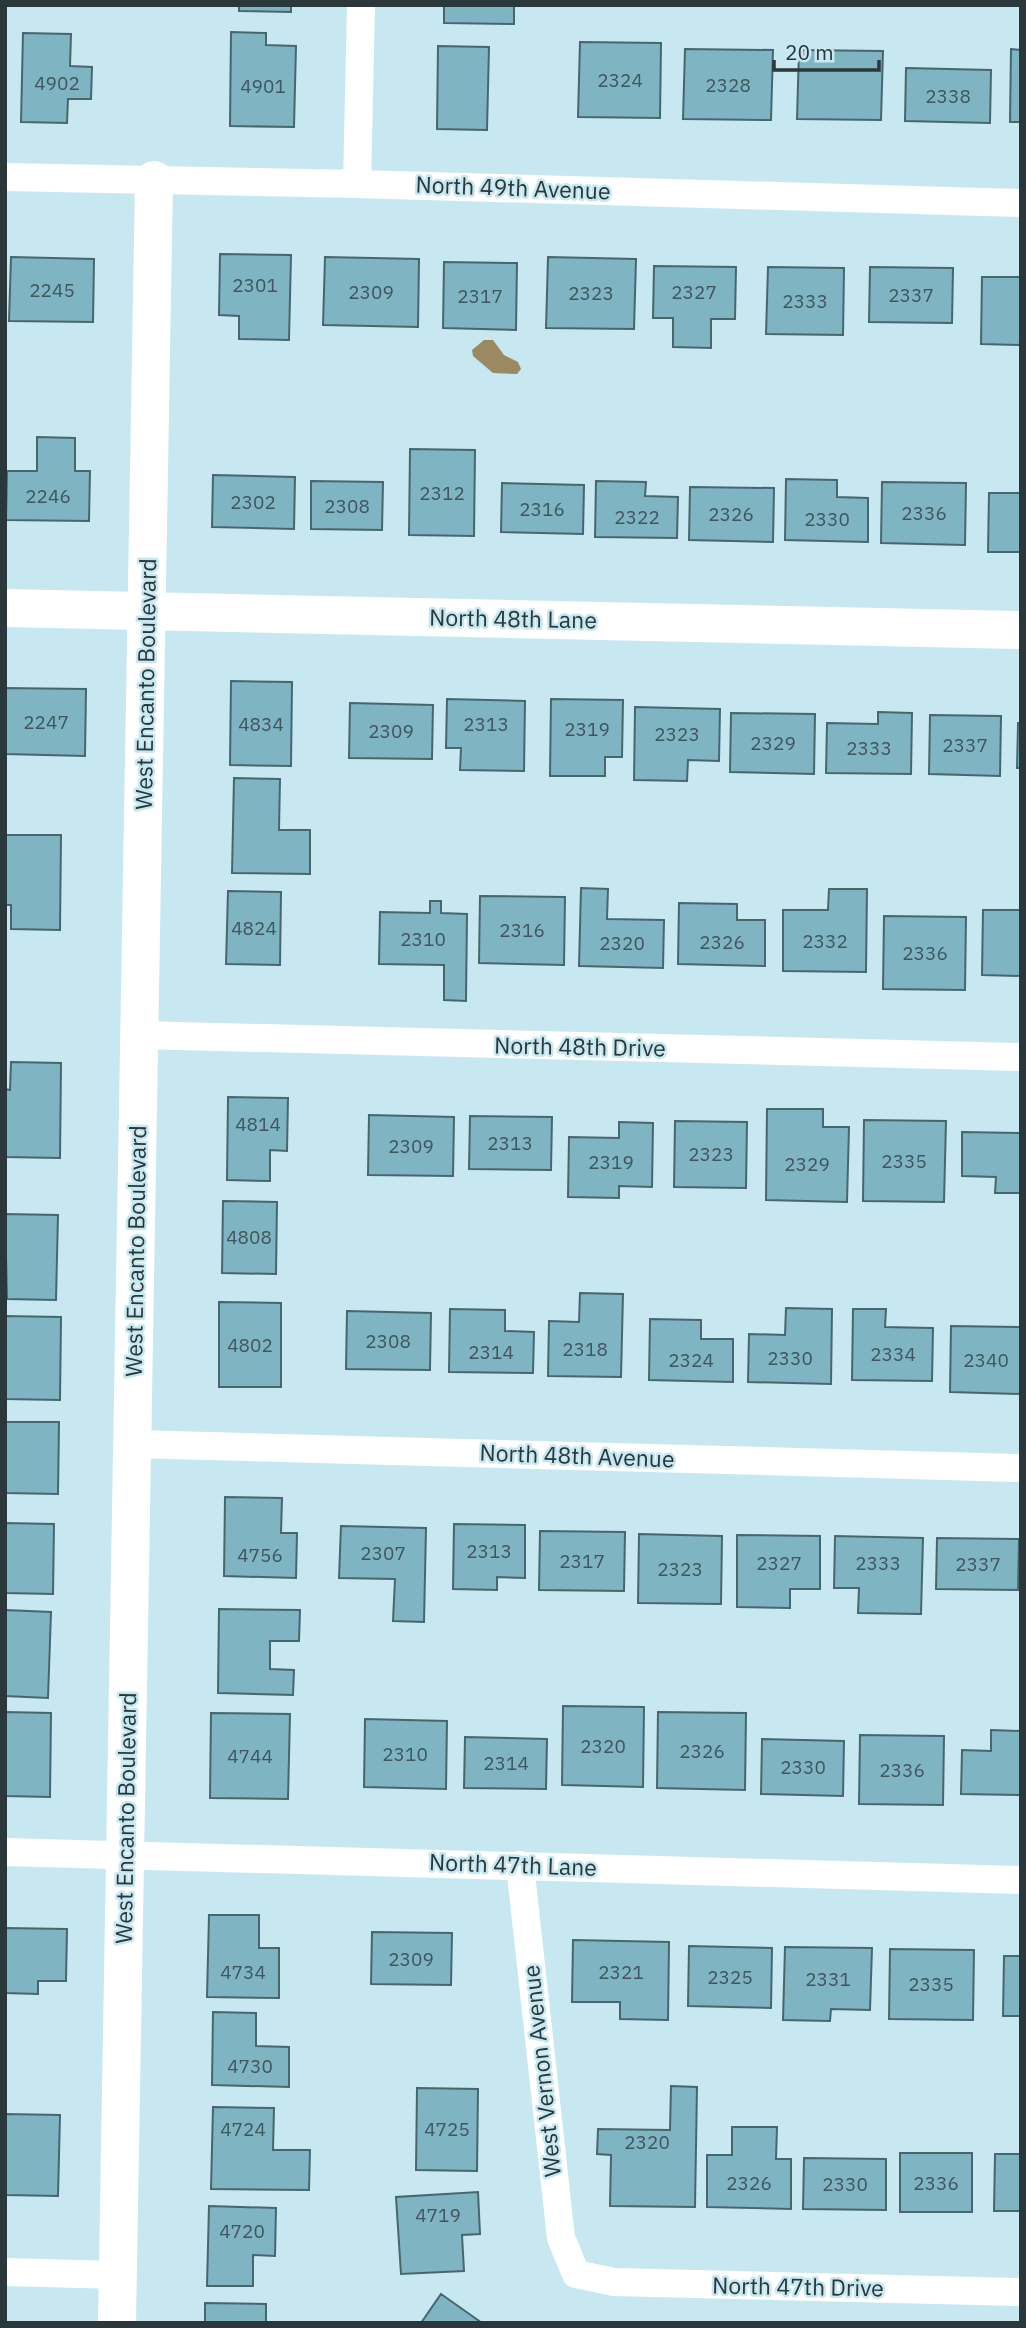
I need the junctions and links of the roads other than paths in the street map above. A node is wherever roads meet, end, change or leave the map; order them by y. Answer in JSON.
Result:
{"nodes":[{"id":1,"x":361,"y":5,"type":"edge"},
{"id":2,"x":5,"y":177,"type":"edge"},
{"id":3,"x":154,"y":180,"type":"junction"},
{"id":4,"x":357,"y":184,"type":"junction"},
{"id":5,"x":1021,"y":203,"type":"edge"},
{"id":6,"x":5,"y":608,"type":"edge"},
{"id":7,"x":147,"y":611,"type":"junction"},
{"id":8,"x":1021,"y":630,"type":"edge"},
{"id":9,"x":139,"y":1035,"type":"junction"},
{"id":10,"x":1021,"y":1057,"type":"edge"},
{"id":11,"x":134,"y":1444,"type":"junction"},
{"id":12,"x":1021,"y":1468,"type":"edge"},
{"id":13,"x":5,"y":1852,"type":"edge"},
{"id":14,"x":125,"y":1854,"type":"junction"},
{"id":15,"x":520,"y":1865,"type":"junction"},
{"id":16,"x":1021,"y":1880,"type":"edge"},
{"id":17,"x":5,"y":2272,"type":"edge"},
{"id":18,"x":576,"y":2274,"type":"joint"},
{"id":19,"x":118,"y":2275,"type":"junction"},
{"id":20,"x":1021,"y":2292,"type":"edge"},
{"id":21,"x":117,"y":2323,"type":"edge"}],
"edges":[{"from":1,"to":4,"type":"street"},
{"from":2,"to":3,"type":"street","name":"North 49th Avenue"},
{"from":3,"to":4,"type":"street","name":"North 49th Avenue"},
{"from":3,"to":7,"type":"street","name":"West Encanto Boulevard"},
{"from":4,"to":5,"type":"street","name":"North 49th Avenue"},
{"from":6,"to":7,"type":"street","name":"North 48th Lane"},
{"from":7,"to":8,"type":"street","name":"North 48th Lane"},
{"from":7,"to":9,"type":"street","name":"West Encanto Boulevard"},
{"from":9,"to":10,"type":"street","name":"North 48th Drive"},
{"from":9,"to":11,"type":"street","name":"West Encanto Boulevard"},
{"from":11,"to":12,"type":"street","name":"North 48th Avenue"},
{"from":11,"to":14,"type":"street","name":"West Encanto Boulevard"},
{"from":13,"to":14,"type":"street","name":"North 47th Lane"},
{"from":14,"to":15,"type":"street","name":"North 47th Lane"},
{"from":14,"to":19,"type":"street","name":"West Encanto Boulevard"},
{"from":15,"to":16,"type":"street","name":"North 47th Lane"},
{"from":15,"to":18,"type":"street","name":"West Vernon Avenue"},
{"from":17,"to":19,"type":"street"},
{"from":18,"to":20,"type":"street","name":"North 47th Drive"},
{"from":19,"to":21,"type":"street","name":"West Encanto Boulevard"}]}
